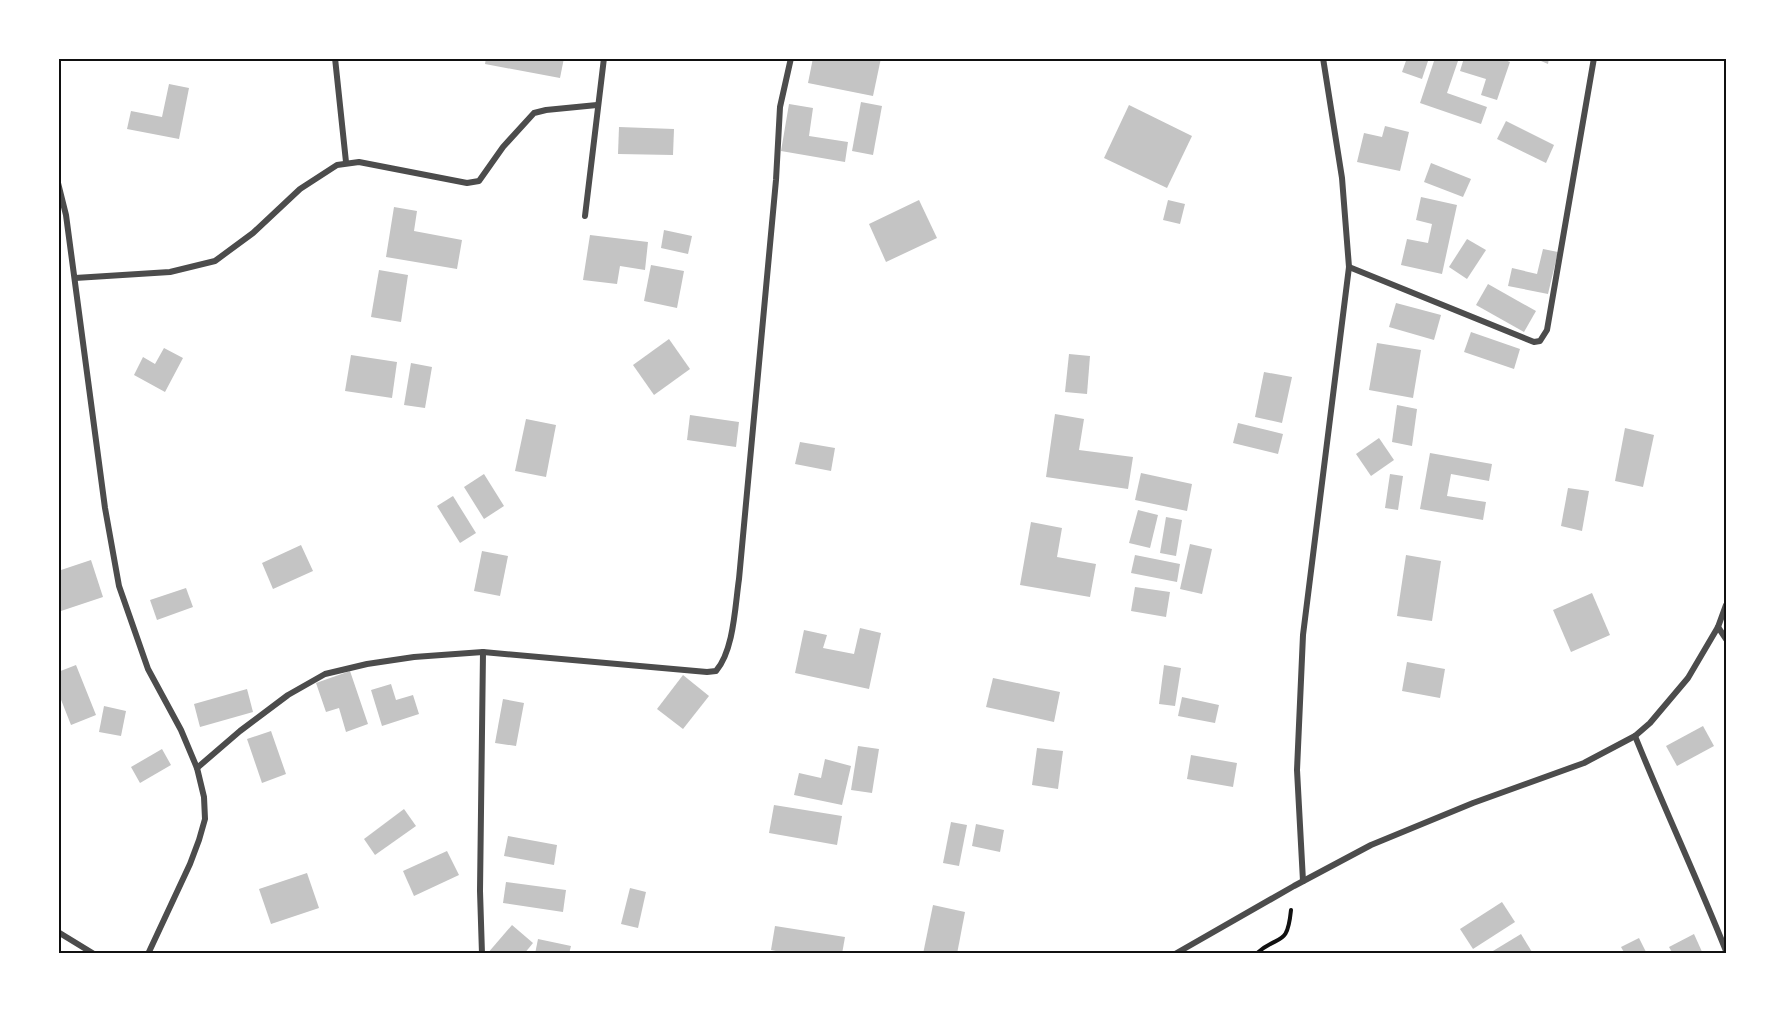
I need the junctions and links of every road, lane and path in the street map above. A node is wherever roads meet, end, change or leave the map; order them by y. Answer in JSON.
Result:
{"nodes":[{"id":1,"x":335,"y":58,"type":"edge"},
{"id":2,"x":604,"y":58,"type":"edge"},
{"id":3,"x":791,"y":58,"type":"edge"},
{"id":4,"x":1323,"y":58,"type":"edge"},
{"id":5,"x":1594,"y":58,"type":"edge"},
{"id":6,"x":597,"y":105,"type":"junction"},
{"id":7,"x":346,"y":162,"type":"junction"},
{"id":8,"x":58,"y":183,"type":"edge"},
{"id":9,"x":66,"y":215,"type":"junction"},
{"id":10,"x":585,"y":216,"type":"dead end"},
{"id":11,"x":58,"y":219,"type":"edge"},
{"id":12,"x":1349,"y":267,"type":"junction"},
{"id":13,"x":75,"y":278,"type":"junction"},
{"id":14,"x":1726,"y":605,"type":"edge"},
{"id":15,"x":1718,"y":627,"type":"junction"},
{"id":16,"x":1726,"y":639,"type":"edge"},
{"id":17,"x":483,"y":652,"type":"junction"},
{"id":18,"x":1635,"y":736,"type":"junction"},
{"id":19,"x":197,"y":768,"type":"junction"},
{"id":20,"x":1303,"y":881,"type":"junction"},
{"id":21,"x":1294,"y":886,"type":"junction"},
{"id":22,"x":58,"y":932,"type":"edge"},
{"id":23,"x":1726,"y":951,"type":"edge"},
{"id":24,"x":94,"y":954,"type":"edge"},
{"id":25,"x":148,"y":954,"type":"edge"},
{"id":26,"x":482,"y":954,"type":"edge"},
{"id":27,"x":1175,"y":954,"type":"edge"},
{"id":28,"x":1256,"y":954,"type":"edge"}],
"edges":[{"from":1,"to":7,"type":"street"},
{"from":2,"to":6,"type":"street"},
{"from":3,"to":17,"type":"street"},
{"from":4,"to":12,"type":"street"},
{"from":5,"to":12,"type":"street"},
{"from":6,"to":7,"type":"street"},
{"from":6,"to":10,"type":"street"},
{"from":7,"to":13,"type":"street"},
{"from":8,"to":9,"type":"street"},
{"from":9,"to":11,"type":"street"},
{"from":9,"to":13,"type":"street"},
{"from":12,"to":20,"type":"street"},
{"from":13,"to":19,"type":"street"},
{"from":14,"to":15,"type":"street"},
{"from":15,"to":16,"type":"street"},
{"from":15,"to":18,"type":"street"},
{"from":17,"to":19,"type":"street"},
{"from":17,"to":26,"type":"street"},
{"from":18,"to":20,"type":"street"},
{"from":18,"to":23,"type":"street"},
{"from":19,"to":25,"type":"street"},
{"from":20,"to":21,"type":"street"},
{"from":21,"to":27,"type":"street"},
{"from":21,"to":28,"type":"path"},
{"from":22,"to":24,"type":"street"}]}
